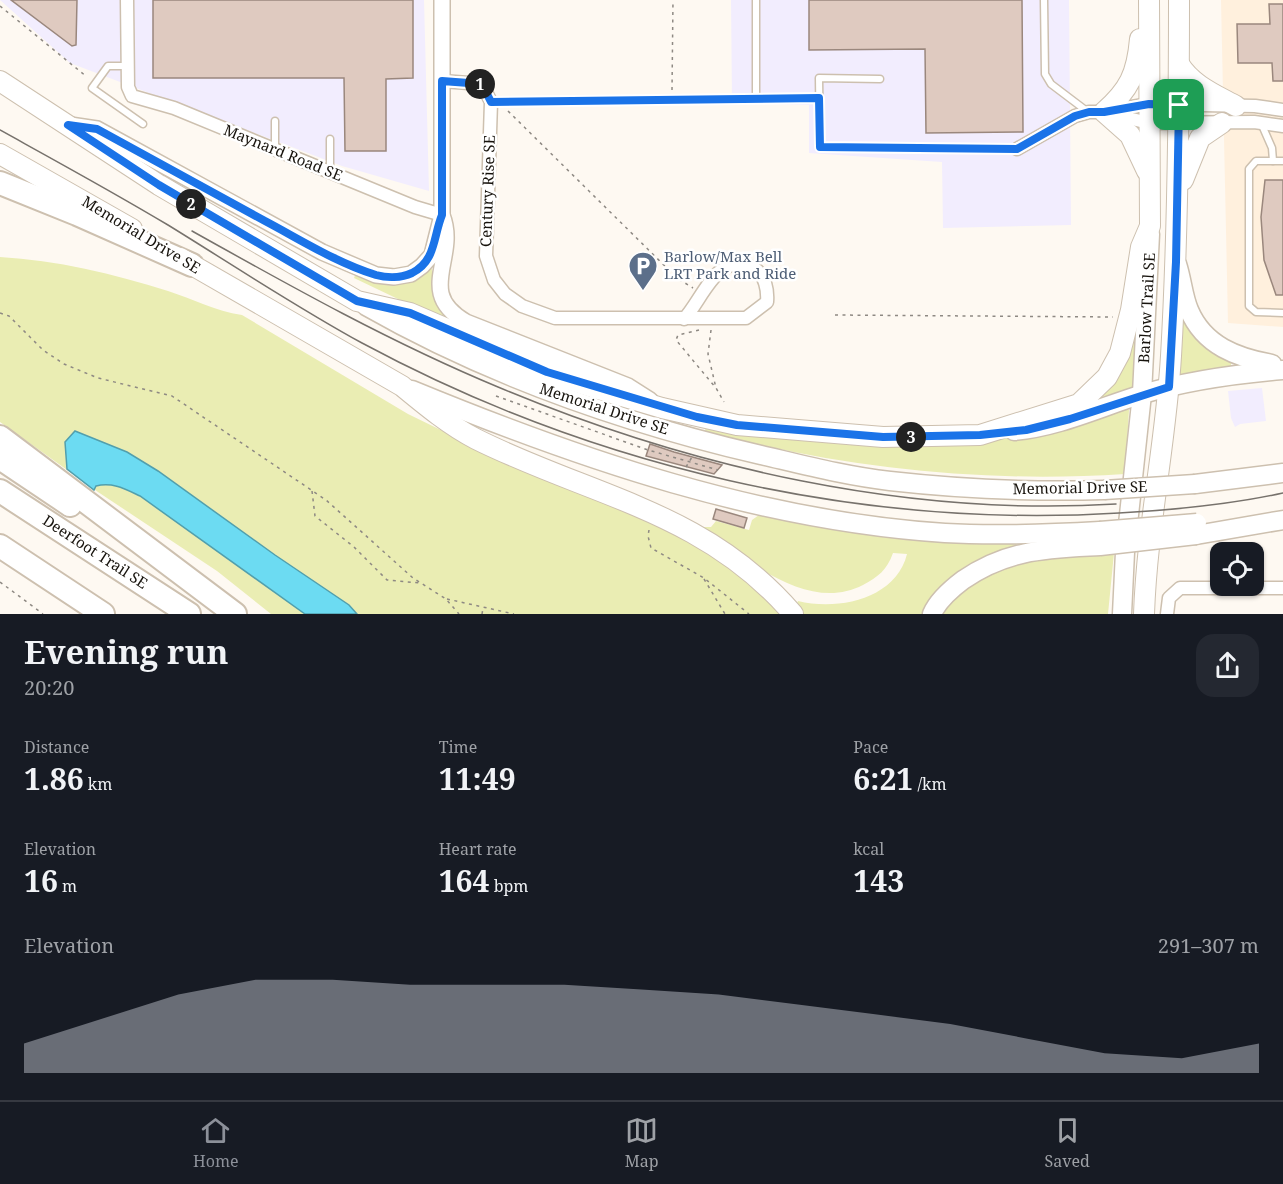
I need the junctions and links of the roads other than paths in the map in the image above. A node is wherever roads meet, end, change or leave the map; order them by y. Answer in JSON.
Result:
{"nodes":[{"id":1,"x":127,"y":0,"type":"edge"},
{"id":2,"x":442,"y":0,"type":"edge"},
{"id":3,"x":756,"y":0,"type":"edge"},
{"id":4,"x":1044,"y":0,"type":"edge"},
{"id":5,"x":1144,"y":0,"type":"edge"},
{"id":6,"x":1149,"y":0,"type":"edge"},
{"id":7,"x":1179,"y":0,"type":"edge"},
{"id":8,"x":1179,"y":64,"type":"junction"},
{"id":9,"x":127,"y":66,"type":"junction"},
{"id":10,"x":880,"y":79,"type":"dead end"},
{"id":11,"x":0,"y":81,"type":"edge"},
{"id":12,"x":442,"y":81,"type":"junction"},
{"id":13,"x":819,"y":98,"type":"junction"},
{"id":14,"x":756,"y":99,"type":"junction"},
{"id":15,"x":491,"y":102,"type":"junction"},
{"id":16,"x":1236,"y":106,"type":"junction"},
{"id":17,"x":1283,"y":110,"type":"edge"},
{"id":18,"x":1096,"y":112,"type":"junction"},
{"id":19,"x":1149,"y":113,"type":"junction"},
{"id":20,"x":1178,"y":114,"type":"junction"},
{"id":21,"x":275,"y":121,"type":"dead end"},
{"id":22,"x":1222,"y":123,"type":"junction"},
{"id":23,"x":1261,"y":123,"type":"junction"},
{"id":24,"x":143,"y":124,"type":"dead end"},
{"id":25,"x":68,"y":125,"type":"junction"},
{"id":26,"x":1283,"y":126,"type":"edge"},
{"id":27,"x":330,"y":139,"type":"dead end"},
{"id":28,"x":1017,"y":149,"type":"joint"},
{"id":29,"x":275,"y":150,"type":"junction"},
{"id":30,"x":0,"y":154,"type":"edge"},
{"id":31,"x":1273,"y":161,"type":"junction"},
{"id":32,"x":1283,"y":161,"type":"edge"},
{"id":33,"x":330,"y":173,"type":"junction"},
{"id":34,"x":1149,"y":176,"type":"junction"},
{"id":35,"x":0,"y":183,"type":"edge"},
{"id":36,"x":1178,"y":194,"type":"junction"},
{"id":37,"x":442,"y":215,"type":"junction"},
{"id":38,"x":1150,"y":226,"type":"junction"},
{"id":39,"x":1176,"y":262,"type":"junction"},
{"id":40,"x":192,"y":265,"type":"junction"},
{"id":41,"x":357,"y":301,"type":"junction"},
{"id":42,"x":1283,"y":313,"type":"edge"},
{"id":43,"x":684,"y":319,"type":"junction"},
{"id":44,"x":1283,"y":368,"type":"edge"},
{"id":45,"x":402,"y":386,"type":"junction"},
{"id":46,"x":1169,"y":387,"type":"junction"},
{"id":47,"x":1142,"y":394,"type":"junction"},
{"id":48,"x":662,"y":408,"type":"junction"},
{"id":49,"x":980,"y":435,"type":"junction"},
{"id":50,"x":0,"y":436,"type":"edge"},
{"id":51,"x":0,"y":458,"type":"edge"},
{"id":52,"x":1283,"y":473,"type":"edge"},
{"id":53,"x":0,"y":491,"type":"edge"},
{"id":54,"x":1283,"y":509,"type":"edge"},
{"id":55,"x":1283,"y":520,"type":"edge"},
{"id":56,"x":1197,"y":529,"type":"junction"},
{"id":57,"x":1100,"y":539,"type":"junction"},
{"id":58,"x":0,"y":546,"type":"edge"},
{"id":59,"x":0,"y":560,"type":"edge"},
{"id":60,"x":1283,"y":588,"type":"edge"},
{"id":61,"x":1122,"y":592,"type":"junction"},
{"id":62,"x":102,"y":614,"type":"edge"},
{"id":63,"x":189,"y":614,"type":"edge"},
{"id":64,"x":234,"y":614,"type":"edge"},
{"id":65,"x":794,"y":614,"type":"edge"},
{"id":66,"x":932,"y":614,"type":"edge"},
{"id":67,"x":1117,"y":614,"type":"edge"},
{"id":68,"x":1122,"y":614,"type":"edge"},
{"id":69,"x":1144,"y":614,"type":"edge"},
{"id":70,"x":1167,"y":614,"type":"edge"}],
"edges":[{"from":1,"to":9,"type":"street"},
{"from":2,"to":12,"type":"street"},
{"from":3,"to":14,"type":"lane"},
{"from":4,"to":18,"type":"lane"},
{"from":5,"to":18,"type":"main road"},
{"from":6,"to":19,"type":"main road","name":"Barlow Trail SE"},
{"from":7,"to":8,"type":"main road","name":"Barlow Trail SE"},
{"from":8,"to":16,"type":"main road"},
{"from":8,"to":20,"type":"main road","name":"Barlow Trail SE"},
{"from":9,"to":24,"type":"lane"},
{"from":9,"to":29,"type":"street","name":"Maynard Road SE"},
{"from":10,"to":13,"type":"lane"},
{"from":11,"to":25,"type":"main road","name":"Memorial Drive SE"},
{"from":12,"to":15,"type":"street"},
{"from":12,"to":37,"type":"street"},
{"from":13,"to":14,"type":"lane"},
{"from":13,"to":28,"type":"lane"},
{"from":14,"to":15,"type":"lane"},
{"from":15,"to":43,"type":"street","name":"Century Rise SE"},
{"from":16,"to":17,"type":"street"},
{"from":16,"to":20,"type":"street"},
{"from":18,"to":19,"type":"street"},
{"from":18,"to":19,"type":"street"},
{"from":18,"to":28,"type":"street"},
{"from":18,"to":34,"type":"main road"},
{"from":19,"to":20,"type":"street"},
{"from":19,"to":20,"type":"street"},
{"from":19,"to":34,"type":"main road","name":"Barlow Trail SE"},
{"from":20,"to":22,"type":"street"},
{"from":20,"to":36,"type":"main road","name":"Barlow Trail SE"},
{"from":21,"to":29,"type":"lane"},
{"from":22,"to":23,"type":"street"},
{"from":22,"to":36,"type":"main road"},
{"from":23,"to":26,"type":"street"},
{"from":23,"to":31,"type":"lane"},
{"from":25,"to":37,"type":"street"},
{"from":25,"to":41,"type":"main road","name":"Memorial Drive SE"},
{"from":27,"to":33,"type":"lane"},
{"from":29,"to":33,"type":"street","name":"Maynard Road SE"},
{"from":30,"to":40,"type":"main road","name":"Memorial Drive SE"},
{"from":31,"to":32,"type":"lane"},
{"from":31,"to":42,"type":"lane"},
{"from":33,"to":37,"type":"street","name":"Maynard Road SE"},
{"from":34,"to":38,"type":"main road","name":"Barlow Trail SE"},
{"from":35,"to":40,"type":"highway"},
{"from":36,"to":39,"type":"main road","name":"Barlow Trail SE"},
{"from":37,"to":48,"type":"street"},
{"from":38,"to":47,"type":"main road","name":"Barlow Trail SE"},
{"from":38,"to":49,"type":"main road"},
{"from":39,"to":44,"type":"main road"},
{"from":39,"to":46,"type":"main road","name":"Barlow Trail SE"},
{"from":40,"to":45,"type":"main road","name":"Memorial Drive SE"},
{"from":41,"to":48,"type":"main road"},
{"from":41,"to":52,"type":"main road","name":"Memorial Drive SE","bridge":true},
{"from":43,"to":43,"type":"street","name":"Century Rise SE"},
{"from":44,"to":46,"type":"main road"},
{"from":45,"to":57,"type":"main road","name":"Memorial Drive SE"},
{"from":45,"to":65,"type":"main road"},
{"from":46,"to":47,"type":"main road"},
{"from":46,"to":69,"type":"main road","name":"Barlow Trail SE"},
{"from":47,"to":49,"type":"main road"},
{"from":47,"to":61,"type":"main road","name":"Barlow Trail SE"},
{"from":48,"to":49,"type":"main road"},
{"from":50,"to":64,"type":"highway"},
{"from":51,"to":64,"type":"highway"},
{"from":53,"to":63,"type":"highway","name":"Deerfoot Trail SE"},
{"from":54,"to":56,"type":"main road","name":"Memorial Drive SE"},
{"from":55,"to":56,"type":"main road"},
{"from":56,"to":57,"type":"main road","name":"Memorial Drive SE","bridge":true},
{"from":57,"to":66,"type":"main road"},
{"from":58,"to":62,"type":"highway"},
{"from":59,"to":62,"type":"highway"},
{"from":60,"to":70,"type":"street"},
{"from":61,"to":67,"type":"main road"},
{"from":61,"to":68,"type":"main road","name":"Barlow Trail SE"}]}
